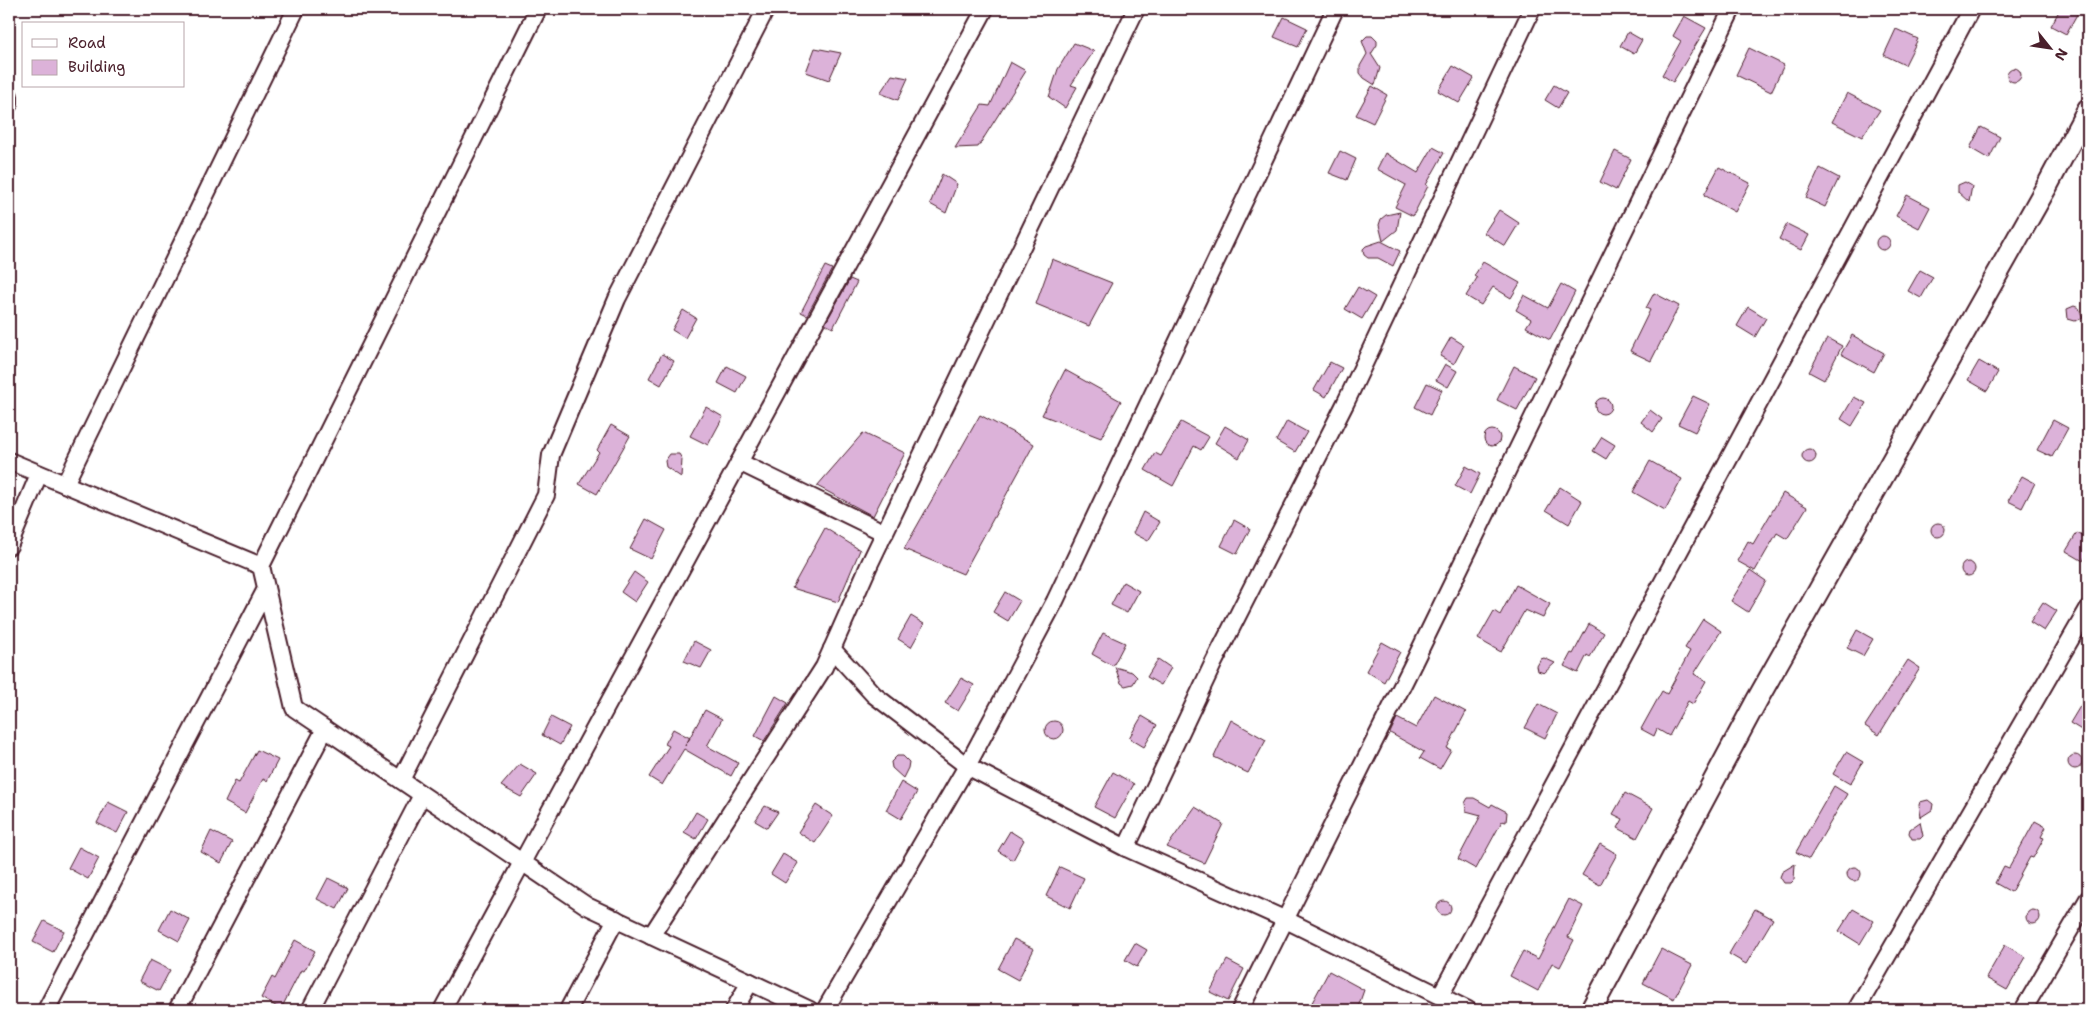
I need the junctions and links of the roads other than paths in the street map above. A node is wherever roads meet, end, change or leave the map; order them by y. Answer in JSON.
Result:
{"nodes":[{"id":1,"x":296,"y":9,"type":"edge"},
{"id":2,"x":538,"y":9,"type":"edge"},
{"id":3,"x":766,"y":9,"type":"edge"},
{"id":4,"x":985,"y":9,"type":"edge"},
{"id":5,"x":1136,"y":9,"type":"edge"},
{"id":6,"x":1335,"y":9,"type":"edge"},
{"id":7,"x":1532,"y":9,"type":"edge"},
{"id":8,"x":1732,"y":9,"type":"edge"},
{"id":9,"x":1971,"y":9,"type":"edge"},
{"id":10,"x":9,"y":96,"type":"edge"},
{"id":11,"x":9,"y":104,"type":"edge"},
{"id":12,"x":2088,"y":109,"type":"edge"},
{"id":13,"x":9,"y":461,"type":"edge"},
{"id":14,"x":739,"y":462,"type":"junction"},
{"id":15,"x":39,"y":474,"type":"junction"},
{"id":16,"x":65,"y":484,"type":"junction"},
{"id":17,"x":885,"y":533,"type":"junction"},
{"id":18,"x":9,"y":546,"type":"edge"},
{"id":19,"x":261,"y":566,"type":"junction"},
{"id":20,"x":266,"y":589,"type":"junction"},
{"id":21,"x":2088,"y":610,"type":"edge"},
{"id":22,"x":832,"y":649,"type":"junction"},
{"id":23,"x":325,"y":729,"type":"junction"},
{"id":24,"x":967,"y":766,"type":"junction"},
{"id":25,"x":401,"y":780,"type":"junction"},
{"id":26,"x":422,"y":794,"type":"junction"},
{"id":27,"x":1126,"y":848,"type":"junction"},
{"id":28,"x":522,"y":862,"type":"junction"},
{"id":29,"x":2088,"y":899,"type":"edge"},
{"id":30,"x":616,"y":919,"type":"junction"},
{"id":31,"x":1284,"y":919,"type":"junction"},
{"id":32,"x":652,"y":936,"type":"junction"},
{"id":33,"x":750,"y":982,"type":"junction"},
{"id":34,"x":1440,"y":996,"type":"junction"},
{"id":35,"x":46,"y":1010,"type":"edge"},
{"id":36,"x":177,"y":1010,"type":"edge"},
{"id":37,"x":310,"y":1010,"type":"edge"},
{"id":38,"x":442,"y":1010,"type":"edge"},
{"id":39,"x":568,"y":1010,"type":"edge"},
{"id":40,"x":734,"y":1010,"type":"edge"},
{"id":41,"x":810,"y":1010,"type":"edge"},
{"id":42,"x":825,"y":1010,"type":"edge"},
{"id":43,"x":1240,"y":1010,"type":"edge"},
{"id":44,"x":1468,"y":1010,"type":"edge"},
{"id":45,"x":1591,"y":1010,"type":"edge"},
{"id":46,"x":1856,"y":1010,"type":"edge"},
{"id":47,"x":2023,"y":1010,"type":"edge"}],
"edges":[{"from":1,"to":16,"type":"street"},
{"from":2,"to":19,"type":"street"},
{"from":3,"to":25,"type":"street"},
{"from":4,"to":14,"type":"street"},
{"from":5,"to":17,"type":"street"},
{"from":6,"to":24,"type":"street"},
{"from":7,"to":27,"type":"street"},
{"from":8,"to":31,"type":"street"},
{"from":9,"to":34,"type":"street"},
{"from":10,"to":11,"type":"street"},
{"from":12,"to":45,"type":"street"},
{"from":13,"to":15,"type":"street"},
{"from":14,"to":17,"type":"street"},
{"from":14,"to":28,"type":"street"},
{"from":15,"to":16,"type":"street"},
{"from":15,"to":18,"type":"street"},
{"from":16,"to":19,"type":"street"},
{"from":17,"to":22,"type":"street"},
{"from":19,"to":20,"type":"street"},
{"from":20,"to":23,"type":"street"},
{"from":20,"to":35,"type":"street"},
{"from":21,"to":46,"type":"street"},
{"from":22,"to":24,"type":"street"},
{"from":22,"to":32,"type":"street"},
{"from":23,"to":25,"type":"street"},
{"from":23,"to":36,"type":"street"},
{"from":24,"to":27,"type":"street"},
{"from":24,"to":42,"type":"street"},
{"from":25,"to":26,"type":"street"},
{"from":26,"to":28,"type":"street"},
{"from":26,"to":37,"type":"street"},
{"from":27,"to":31,"type":"street"},
{"from":28,"to":30,"type":"street"},
{"from":28,"to":38,"type":"street"},
{"from":29,"to":47,"type":"street"},
{"from":30,"to":32,"type":"street"},
{"from":30,"to":39,"type":"street"},
{"from":31,"to":34,"type":"street"},
{"from":31,"to":43,"type":"street"},
{"from":32,"to":33,"type":"street"},
{"from":33,"to":40,"type":"street"},
{"from":33,"to":41,"type":"street"},
{"from":34,"to":44,"type":"street"}]}
